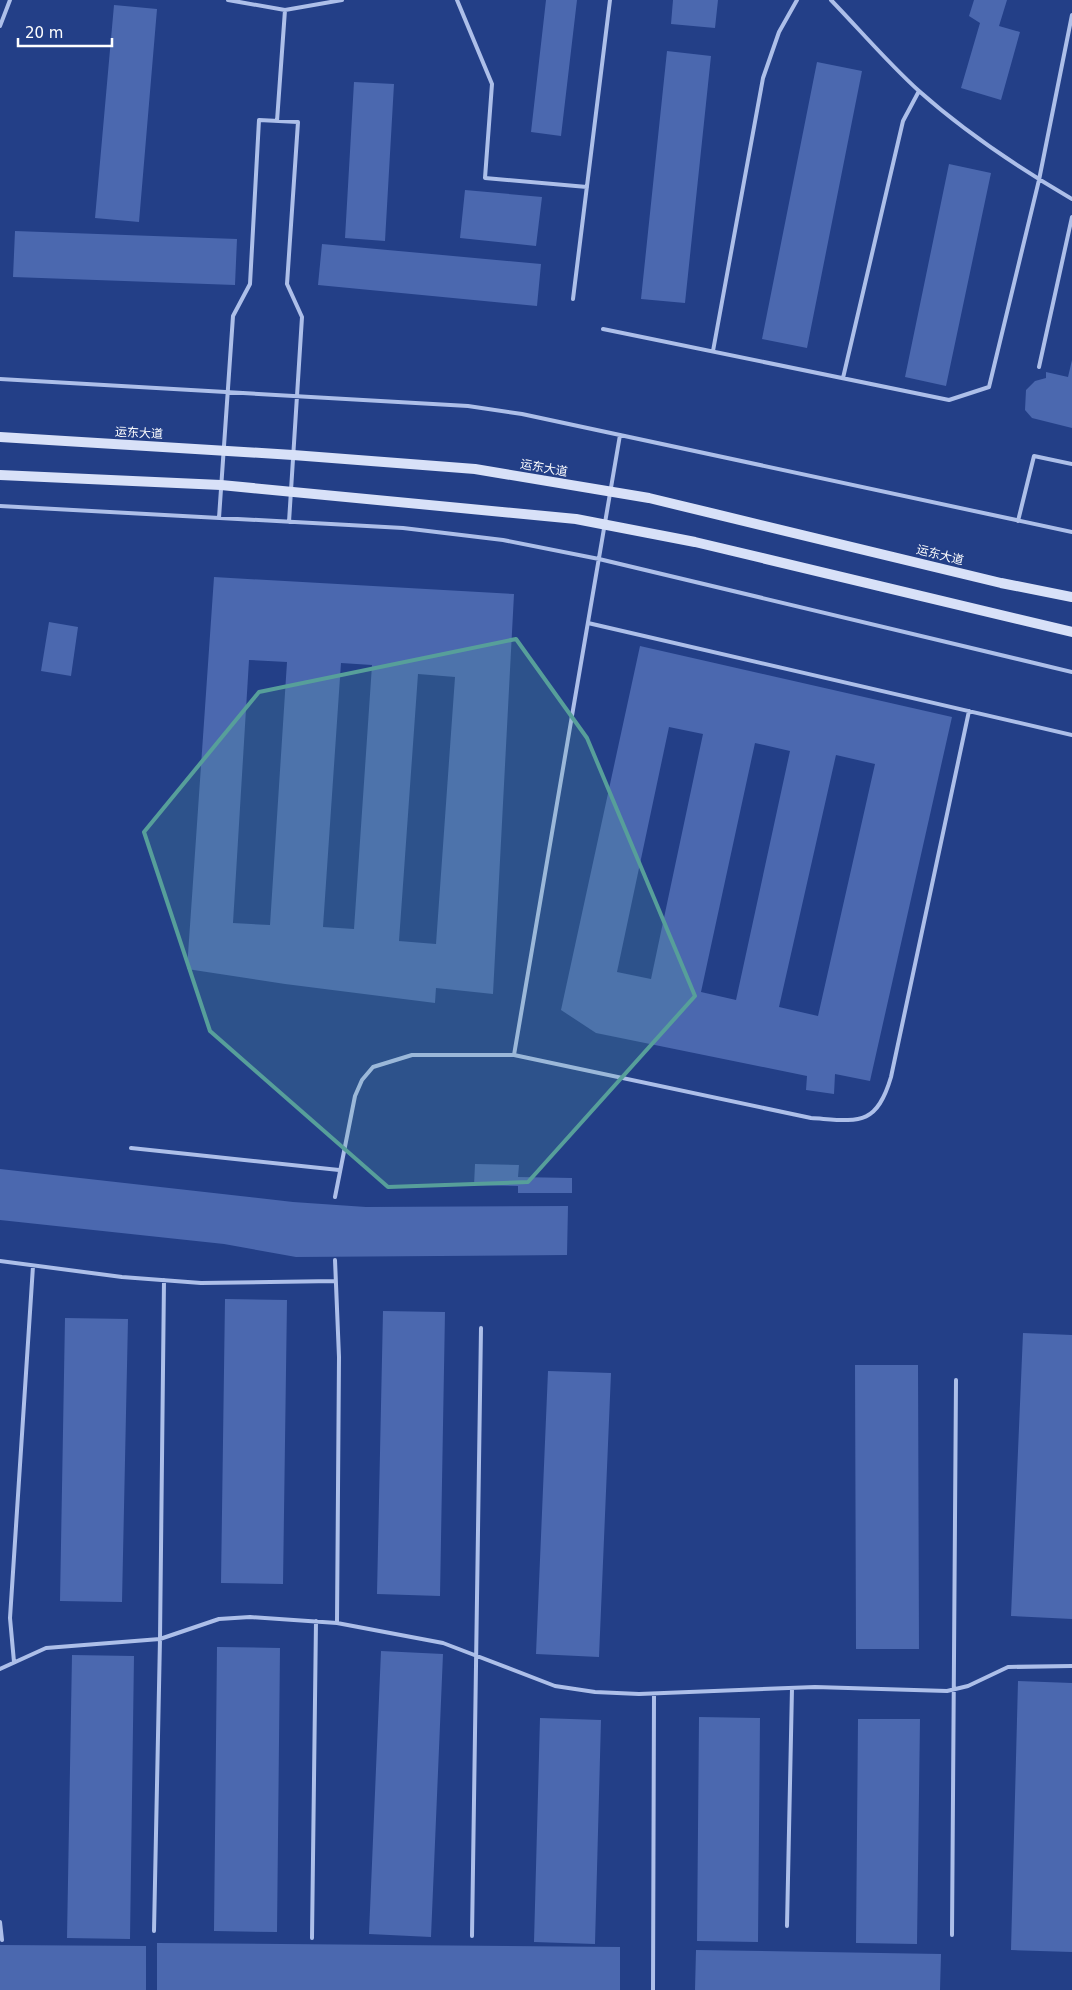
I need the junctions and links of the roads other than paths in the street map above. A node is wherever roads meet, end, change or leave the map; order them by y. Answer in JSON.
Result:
{"nodes":[{"id":1,"x":10,"y":0,"type":"edge"},
{"id":2,"x":228,"y":0,"type":"edge"},
{"id":3,"x":342,"y":0,"type":"edge"},
{"id":4,"x":457,"y":0,"type":"edge"},
{"id":5,"x":610,"y":0,"type":"edge"},
{"id":6,"x":797,"y":0,"type":"edge"},
{"id":7,"x":831,"y":0,"type":"edge"},
{"id":8,"x":286,"y":10,"type":"junction"},
{"id":9,"x":1072,"y":15,"type":"edge"},
{"id":10,"x":0,"y":26,"type":"edge"},
{"id":11,"x":918,"y":91,"type":"junction"},
{"id":12,"x":277,"y":121,"type":"junction"},
{"id":13,"x":1039,"y":180,"type":"junction"},
{"id":14,"x":587,"y":187,"type":"junction"},
{"id":15,"x":1072,"y":199,"type":"edge"},
{"id":16,"x":1072,"y":217,"type":"edge"},
{"id":17,"x":573,"y":299,"type":"dead end"},
{"id":18,"x":603,"y":328,"type":"dead end"},
{"id":19,"x":713,"y":351,"type":"junction"},
{"id":20,"x":1039,"y":367,"type":"dead end"},
{"id":21,"x":843,"y":378,"type":"junction"},
{"id":22,"x":0,"y":379,"type":"edge"},
{"id":23,"x":226,"y":392,"type":"junction"},
{"id":24,"x":296,"y":396,"type":"junction"},
{"id":25,"x":620,"y":435,"type":"junction"},
{"id":26,"x":0,"y":437,"type":"edge"},
{"id":27,"x":223,"y":450,"type":"junction"},
{"id":28,"x":293,"y":455,"type":"junction"},
{"id":29,"x":1072,"y":464,"type":"edge"},
{"id":30,"x":0,"y":475,"type":"edge"},
{"id":31,"x":221,"y":485,"type":"junction"},
{"id":32,"x":291,"y":491,"type":"junction"},
{"id":33,"x":611,"y":492,"type":"junction"},
{"id":34,"x":0,"y":506,"type":"edge"},
{"id":35,"x":218,"y":518,"type":"junction"},
{"id":36,"x":1018,"y":521,"type":"junction"},
{"id":37,"x":289,"y":522,"type":"junction"},
{"id":38,"x":605,"y":524,"type":"junction"},
{"id":39,"x":1072,"y":532,"type":"edge"},
{"id":40,"x":599,"y":560,"type":"junction"},
{"id":41,"x":1072,"y":597,"type":"edge"},
{"id":42,"x":588,"y":623,"type":"junction"},
{"id":43,"x":1072,"y":632,"type":"edge"},
{"id":44,"x":1072,"y":672,"type":"edge"},
{"id":45,"x":969,"y":711,"type":"junction"},
{"id":46,"x":1072,"y":735,"type":"edge"},
{"id":47,"x":514,"y":1055,"type":"junction"},
{"id":48,"x":131,"y":1148,"type":"dead end"},
{"id":49,"x":339,"y":1170,"type":"junction"},
{"id":50,"x":335,"y":1197,"type":"dead end"},
{"id":51,"x":335,"y":1260,"type":"dead end"},
{"id":52,"x":0,"y":1261,"type":"edge"},
{"id":53,"x":33,"y":1266,"type":"junction"},
{"id":54,"x":164,"y":1280,"type":"junction"},
{"id":55,"x":335,"y":1281,"type":"junction"},
{"id":56,"x":481,"y":1328,"type":"dead end"},
{"id":57,"x":956,"y":1380,"type":"dead end"},
{"id":58,"x":316,"y":1621,"type":"junction"},
{"id":59,"x":337,"y":1623,"type":"junction"},
{"id":60,"x":160,"y":1639,"type":"junction"},
{"id":61,"x":477,"y":1655,"type":"junction"},
{"id":62,"x":14,"y":1662,"type":"junction"},
{"id":63,"x":1072,"y":1666,"type":"edge"},
{"id":64,"x":0,"y":1669,"type":"edge"},
{"id":65,"x":792,"y":1688,"type":"junction"},
{"id":66,"x":954,"y":1690,"type":"junction"},
{"id":67,"x":654,"y":1694,"type":"junction"},
{"id":68,"x":0,"y":1922,"type":"edge"},
{"id":69,"x":787,"y":1926,"type":"dead end"},
{"id":70,"x":154,"y":1930,"type":"dead end"},
{"id":71,"x":952,"y":1935,"type":"dead end"},
{"id":72,"x":472,"y":1936,"type":"dead end"},
{"id":73,"x":312,"y":1938,"type":"dead end"},
{"id":74,"x":2,"y":1940,"type":"dead end"},
{"id":75,"x":653,"y":1990,"type":"edge"}],
"edges":[{"from":1,"to":10,"type":"lane"},
{"from":2,"to":8,"type":"lane"},
{"from":3,"to":8,"type":"lane"},
{"from":4,"to":14,"type":"lane"},
{"from":5,"to":14,"type":"lane"},
{"from":6,"to":19,"type":"lane"},
{"from":7,"to":11,"type":"lane"},
{"from":8,"to":12,"type":"lane"},
{"from":9,"to":13,"type":"lane"},
{"from":11,"to":13,"type":"lane"},
{"from":11,"to":21,"type":"lane"},
{"from":12,"to":23,"type":"lane"},
{"from":12,"to":24,"type":"lane"},
{"from":13,"to":15,"type":"lane"},
{"from":13,"to":21,"type":"lane"},
{"from":14,"to":17,"type":"lane"},
{"from":16,"to":20,"type":"lane"},
{"from":18,"to":19,"type":"lane"},
{"from":19,"to":21,"type":"lane"},
{"from":22,"to":23,"type":"lane"},
{"from":23,"to":24,"type":"lane"},
{"from":23,"to":27,"type":"lane"},
{"from":24,"to":25,"type":"lane"},
{"from":24,"to":28,"type":"lane"},
{"from":25,"to":33,"type":"lane"},
{"from":25,"to":36,"type":"lane"},
{"from":26,"to":27,"type":"main road","name":"运东大道"},
{"from":27,"to":28,"type":"main road","name":"运东大道"},
{"from":27,"to":31,"type":"lane"},
{"from":28,"to":32,"type":"lane"},
{"from":28,"to":33,"type":"main road","name":"运东大道"},
{"from":29,"to":36,"type":"lane"},
{"from":30,"to":31,"type":"main road"},
{"from":31,"to":32,"type":"main road"},
{"from":31,"to":35,"type":"lane"},
{"from":32,"to":37,"type":"lane"},
{"from":32,"to":38,"type":"main road"},
{"from":33,"to":38,"type":"lane"},
{"from":33,"to":41,"type":"main road","name":"运东大道"},
{"from":34,"to":35,"type":"lane"},
{"from":35,"to":37,"type":"lane"},
{"from":36,"to":39,"type":"lane"},
{"from":37,"to":40,"type":"lane"},
{"from":38,"to":40,"type":"lane"},
{"from":38,"to":43,"type":"main road"},
{"from":40,"to":42,"type":"lane"},
{"from":40,"to":44,"type":"lane"},
{"from":42,"to":45,"type":"lane"},
{"from":42,"to":47,"type":"lane"},
{"from":45,"to":46,"type":"lane"},
{"from":45,"to":47,"type":"lane"},
{"from":47,"to":49,"type":"lane"},
{"from":48,"to":49,"type":"lane"},
{"from":49,"to":50,"type":"lane"},
{"from":51,"to":55,"type":"lane"},
{"from":52,"to":53,"type":"lane"},
{"from":53,"to":54,"type":"lane"},
{"from":53,"to":62,"type":"lane"},
{"from":54,"to":55,"type":"lane"},
{"from":54,"to":60,"type":"lane"},
{"from":55,"to":59,"type":"lane"},
{"from":56,"to":61,"type":"lane"},
{"from":57,"to":66,"type":"lane"},
{"from":58,"to":59,"type":"lane"},
{"from":58,"to":60,"type":"lane"},
{"from":58,"to":73,"type":"lane"},
{"from":59,"to":61,"type":"lane"},
{"from":60,"to":62,"type":"lane"},
{"from":60,"to":70,"type":"lane"},
{"from":61,"to":67,"type":"lane"},
{"from":61,"to":72,"type":"lane"},
{"from":62,"to":64,"type":"lane"},
{"from":63,"to":66,"type":"lane"},
{"from":65,"to":66,"type":"lane"},
{"from":65,"to":67,"type":"lane"},
{"from":65,"to":69,"type":"lane"},
{"from":66,"to":71,"type":"lane"},
{"from":67,"to":75,"type":"lane"},
{"from":68,"to":74,"type":"lane"}]}
